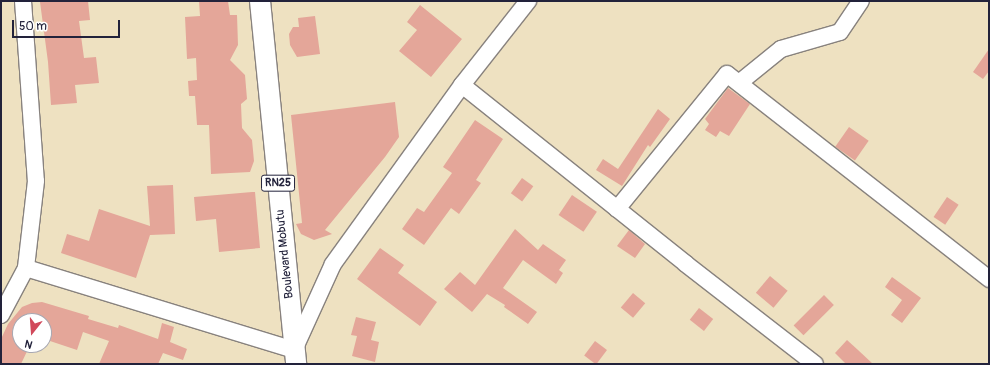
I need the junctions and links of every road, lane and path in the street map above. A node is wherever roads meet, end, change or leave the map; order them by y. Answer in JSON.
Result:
{"nodes":[{"id":1,"x":23,"y":1,"type":"edge"},
{"id":2,"x":260,"y":1,"type":"edge"},
{"id":3,"x":528,"y":1,"type":"edge"},
{"id":4,"x":860,"y":1,"type":"edge"},
{"id":5,"x":738,"y":83,"type":"junction"},
{"id":6,"x":462,"y":86,"type":"junction"},
{"id":7,"x":617,"y":209,"type":"junction"},
{"id":8,"x":26,"y":268,"type":"junction"},
{"id":9,"x":989,"y":279,"type":"edge"},
{"id":10,"x":1,"y":315,"type":"edge"},
{"id":11,"x":292,"y":359,"type":"edge"},
{"id":12,"x":815,"y":364,"type":"edge"}],
"edges":[{"from":1,"to":8,"type":"street"},
{"from":2,"to":11,"type":"main road","name":"Boulevard Mobutu","number":"RN25"},
{"from":3,"to":6,"type":"street"},
{"from":4,"to":5,"type":"street"},
{"from":5,"to":7,"type":"street"},
{"from":5,"to":9,"type":"street"},
{"from":6,"to":7,"type":"street"},
{"from":6,"to":11,"type":"street"},
{"from":7,"to":12,"type":"street"},
{"from":8,"to":10,"type":"street"},
{"from":8,"to":11,"type":"street"}]}
